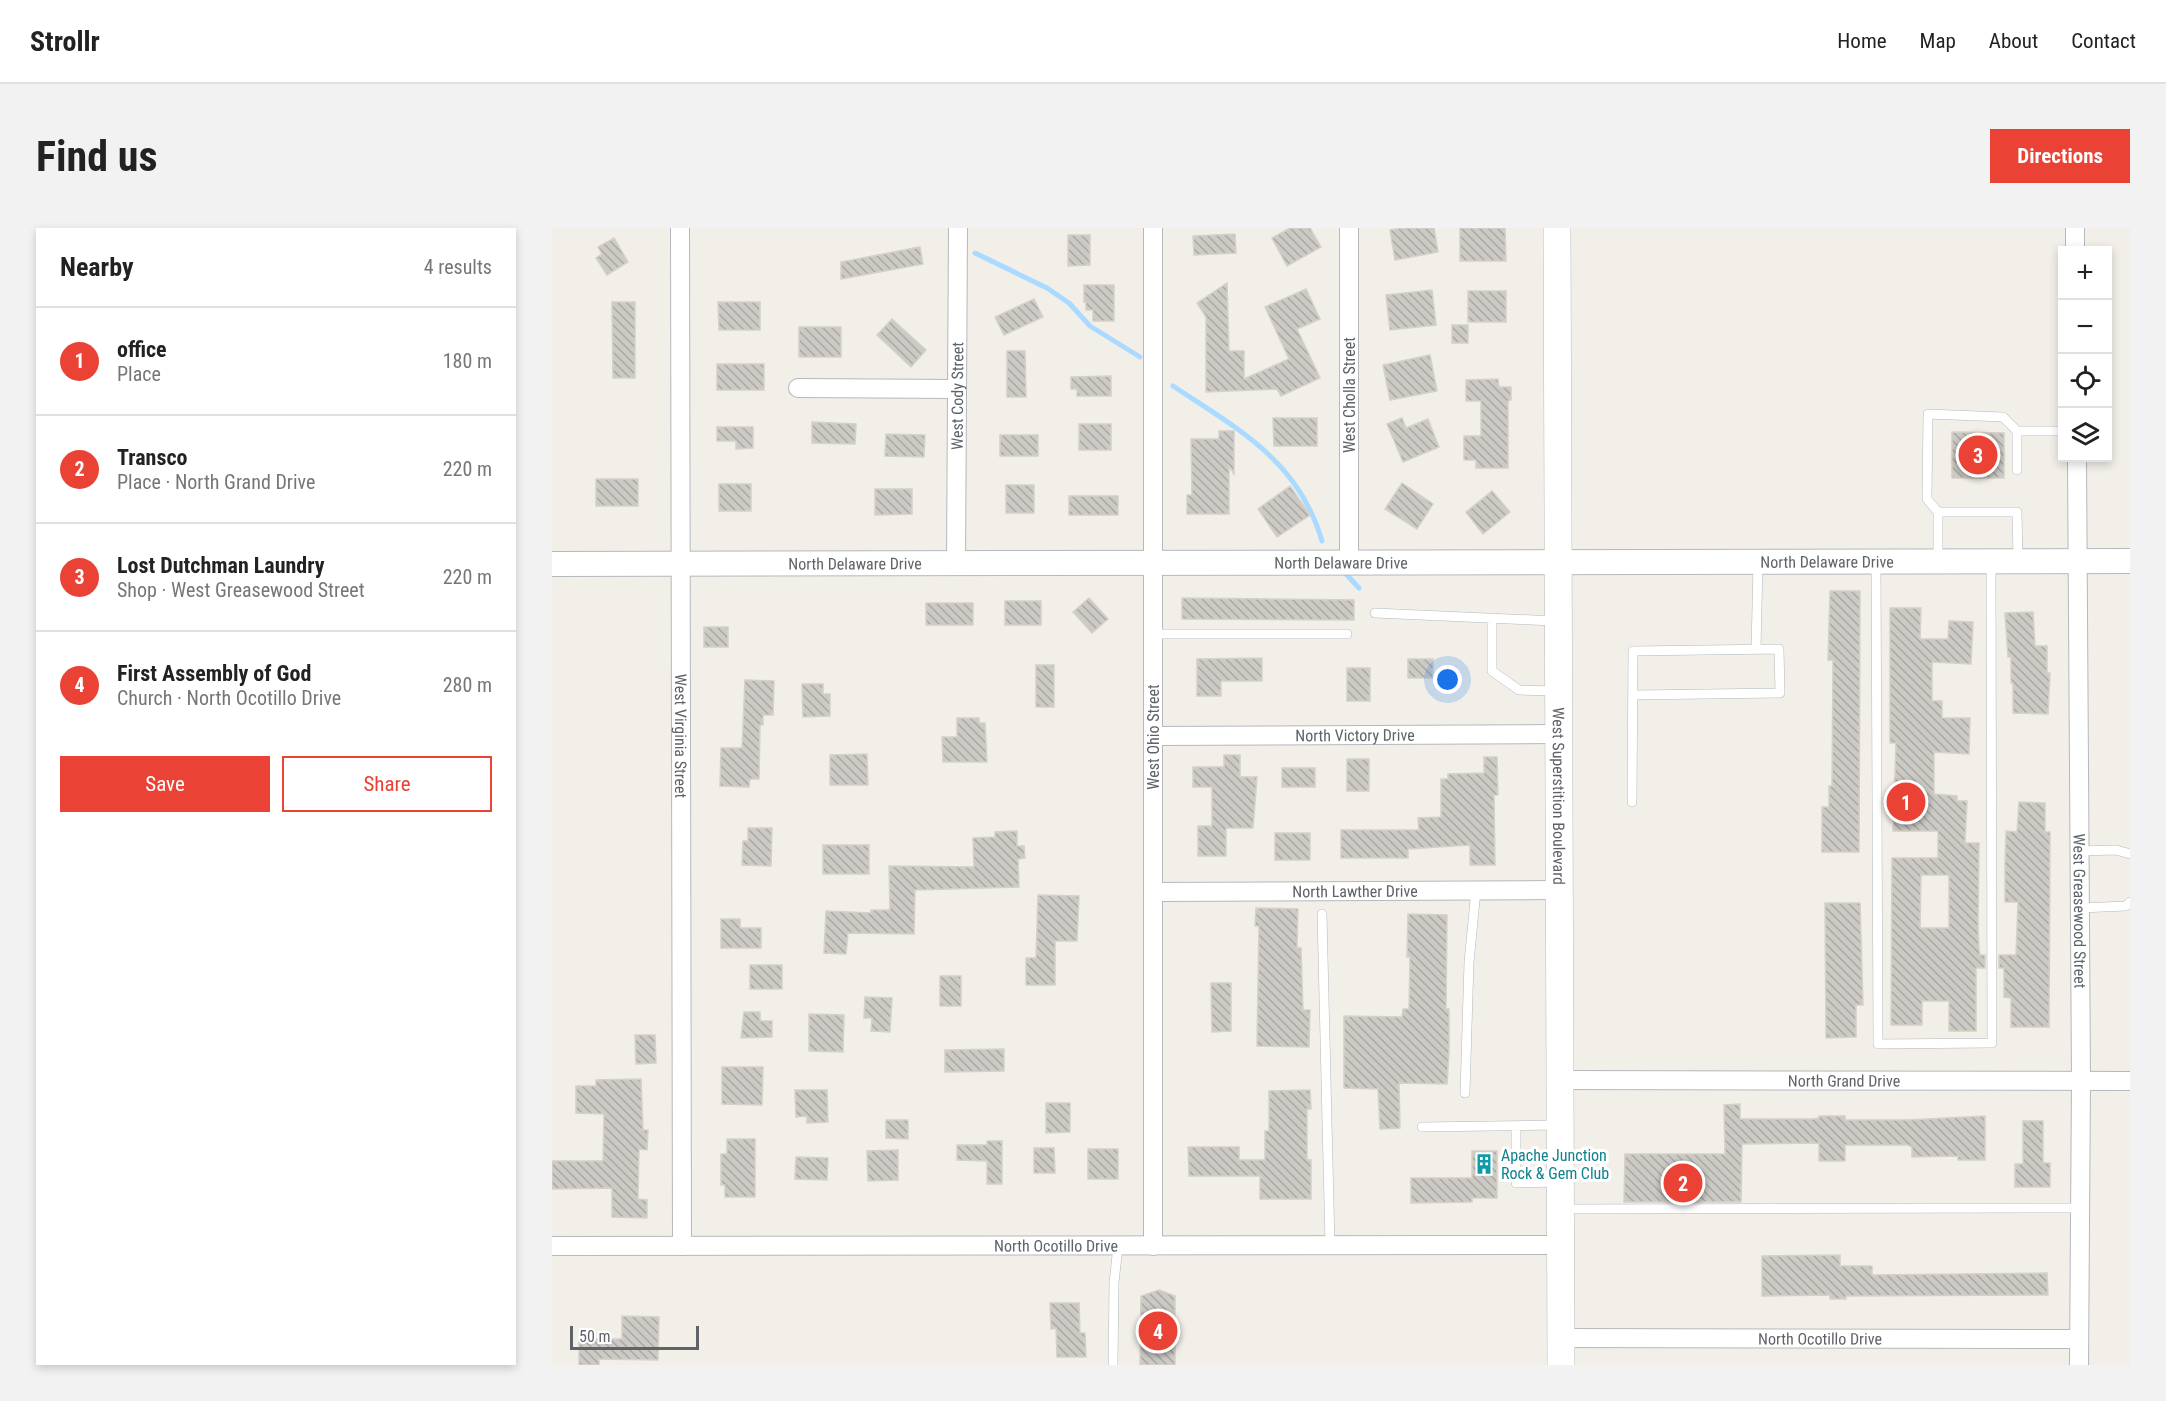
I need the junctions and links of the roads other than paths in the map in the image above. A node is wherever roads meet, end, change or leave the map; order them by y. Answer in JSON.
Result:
{"nodes":[{"id":1,"x":680,"y":228,"type":"edge"},
{"id":2,"x":958,"y":228,"type":"edge"},
{"id":3,"x":1153,"y":228,"type":"edge"},
{"id":4,"x":1349,"y":228,"type":"edge"},
{"id":5,"x":1557,"y":228,"type":"edge"},
{"id":6,"x":2075,"y":228,"type":"edge"},
{"id":7,"x":2075,"y":246,"type":"edge"},
{"id":8,"x":798,"y":388,"type":"dead end"},
{"id":9,"x":957,"y":389,"type":"junction"},
{"id":10,"x":2058,"y":430,"type":"edge"},
{"id":11,"x":2017,"y":431,"type":"junction"},
{"id":12,"x":2077,"y":462,"type":"edge"},
{"id":13,"x":2018,"y":470,"type":"dead end"},
{"id":14,"x":1938,"y":512,"type":"junction"},
{"id":15,"x":1938,"y":560,"type":"junction"},
{"id":16,"x":1558,"y":561,"type":"junction"},
{"id":17,"x":1758,"y":561,"type":"junction"},
{"id":18,"x":1876,"y":561,"type":"junction"},
{"id":19,"x":1991,"y":561,"type":"junction"},
{"id":20,"x":2018,"y":561,"type":"junction"},
{"id":21,"x":2077,"y":561,"type":"junction"},
{"id":22,"x":2130,"y":561,"type":"edge"},
{"id":23,"x":1350,"y":562,"type":"junction"},
{"id":24,"x":680,"y":563,"type":"junction"},
{"id":25,"x":1153,"y":563,"type":"junction"},
{"id":26,"x":552,"y":564,"type":"edge"},
{"id":27,"x":956,"y":564,"type":"junction"},
{"id":28,"x":1376,"y":613,"type":"dead end"},
{"id":29,"x":1492,"y":618,"type":"junction"},
{"id":30,"x":1557,"y":621,"type":"junction"},
{"id":31,"x":1153,"y":634,"type":"junction"},
{"id":32,"x":1347,"y":634,"type":"dead end"},
{"id":33,"x":1756,"y":649,"type":"junction"},
{"id":34,"x":1557,"y":691,"type":"junction"},
{"id":35,"x":1634,"y":694,"type":"junction"},
{"id":36,"x":1557,"y":734,"type":"junction"},
{"id":37,"x":1153,"y":736,"type":"junction"},
{"id":38,"x":1632,"y":802,"type":"dead end"},
{"id":39,"x":2079,"y":851,"type":"junction"},
{"id":40,"x":2130,"y":854,"type":"edge"},
{"id":41,"x":1476,"y":890,"type":"junction"},
{"id":42,"x":1558,"y":890,"type":"junction"},
{"id":43,"x":1153,"y":892,"type":"junction"},
{"id":44,"x":2130,"y":902,"type":"edge"},
{"id":45,"x":2080,"y":908,"type":"junction"},
{"id":46,"x":1322,"y":914,"type":"dead end"},
{"id":47,"x":1560,"y":1080,"type":"junction"},
{"id":48,"x":2080,"y":1081,"type":"junction"},
{"id":49,"x":2130,"y":1081,"type":"edge"},
{"id":50,"x":1465,"y":1093,"type":"dead end"},
{"id":51,"x":1560,"y":1125,"type":"junction"},
{"id":52,"x":1516,"y":1126,"type":"junction"},
{"id":53,"x":1422,"y":1127,"type":"dead end"},
{"id":54,"x":1560,"y":1182,"type":"junction"},
{"id":55,"x":2080,"y":1208,"type":"junction"},
{"id":56,"x":1560,"y":1209,"type":"junction"},
{"id":57,"x":1329,"y":1245,"type":"junction"},
{"id":58,"x":1561,"y":1245,"type":"junction"},
{"id":59,"x":552,"y":1246,"type":"edge"},
{"id":60,"x":682,"y":1246,"type":"junction"},
{"id":61,"x":1118,"y":1246,"type":"junction"},
{"id":62,"x":1153,"y":1246,"type":"junction"},
{"id":63,"x":1560,"y":1338,"type":"junction"},
{"id":64,"x":2079,"y":1339,"type":"junction"},
{"id":65,"x":1113,"y":1365,"type":"edge"},
{"id":66,"x":1560,"y":1365,"type":"edge"},
{"id":67,"x":2079,"y":1365,"type":"edge"}],
"edges":[{"from":1,"to":24,"type":"street","name":"West Virginia Street"},
{"from":2,"to":9,"type":"street","name":"West Cody Street"},
{"from":3,"to":25,"type":"street","name":"West Ohio Street"},
{"from":4,"to":23,"type":"street","name":"West Cholla Street"},
{"from":5,"to":16,"type":"main road","name":"West Superstition Boulevard"},
{"from":6,"to":7,"type":"street"},
{"from":8,"to":9,"type":"street"},
{"from":9,"to":27,"type":"street","name":"West Cody Street"},
{"from":10,"to":11,"type":"lane"},
{"from":11,"to":13,"type":"lane"},
{"from":11,"to":14,"type":"lane"},
{"from":12,"to":21,"type":"street","name":"West Greasewood Street"},
{"from":14,"to":15,"type":"lane"},
{"from":14,"to":20,"type":"lane"},
{"from":15,"to":18,"type":"street","name":"North Delaware Drive"},
{"from":15,"to":19,"type":"street","name":"North Delaware Drive"},
{"from":16,"to":17,"type":"street","name":"North Delaware Drive"},
{"from":16,"to":23,"type":"street","name":"North Delaware Drive"},
{"from":16,"to":30,"type":"main road","name":"West Superstition Boulevard"},
{"from":17,"to":18,"type":"street","name":"North Delaware Drive"},
{"from":17,"to":33,"type":"lane"},
{"from":18,"to":19,"type":"lane"},
{"from":19,"to":20,"type":"street","name":"North Delaware Drive"},
{"from":20,"to":21,"type":"street","name":"North Delaware Drive"},
{"from":21,"to":22,"type":"street","name":"North Delaware Drive"},
{"from":21,"to":39,"type":"street","name":"West Greasewood Street"},
{"from":23,"to":25,"type":"street","name":"North Delaware Drive"},
{"from":24,"to":26,"type":"street","name":"North Delaware Drive"},
{"from":24,"to":27,"type":"street","name":"North Delaware Drive"},
{"from":24,"to":60,"type":"street","name":"West Virginia Street"},
{"from":25,"to":27,"type":"street","name":"North Delaware Drive"},
{"from":25,"to":31,"type":"street","name":"West Ohio Street"},
{"from":28,"to":29,"type":"lane"},
{"from":29,"to":30,"type":"lane"},
{"from":29,"to":34,"type":"lane"},
{"from":30,"to":34,"type":"main road","name":"West Superstition Boulevard"},
{"from":31,"to":32,"type":"lane"},
{"from":31,"to":37,"type":"street","name":"West Ohio Street"},
{"from":33,"to":35,"type":"lane"},
{"from":33,"to":35,"type":"lane"},
{"from":34,"to":36,"type":"main road","name":"West Superstition Boulevard"},
{"from":35,"to":38,"type":"lane"},
{"from":36,"to":37,"type":"street","name":"North Victory Drive"},
{"from":36,"to":42,"type":"main road","name":"West Superstition Boulevard"},
{"from":37,"to":43,"type":"street","name":"West Ohio Street"},
{"from":39,"to":40,"type":"lane"},
{"from":39,"to":45,"type":"street","name":"West Greasewood Street"},
{"from":41,"to":42,"type":"street","name":"North Lawther Drive"},
{"from":41,"to":43,"type":"street","name":"North Lawther Drive"},
{"from":41,"to":50,"type":"lane"},
{"from":42,"to":47,"type":"main road","name":"West Superstition Boulevard"},
{"from":43,"to":62,"type":"street","name":"West Ohio Street"},
{"from":44,"to":45,"type":"lane"},
{"from":45,"to":48,"type":"street","name":"West Greasewood Street"},
{"from":46,"to":57,"type":"lane"},
{"from":47,"to":48,"type":"street","name":"North Grand Drive"},
{"from":47,"to":51,"type":"main road","name":"West Superstition Boulevard"},
{"from":48,"to":49,"type":"street","name":"North Grand Drive"},
{"from":48,"to":55,"type":"street","name":"West Greasewood Street"},
{"from":51,"to":52,"type":"lane"},
{"from":51,"to":54,"type":"main road","name":"West Superstition Boulevard"},
{"from":52,"to":53,"type":"lane"},
{"from":52,"to":54,"type":"lane"},
{"from":54,"to":56,"type":"main road","name":"West Superstition Boulevard"},
{"from":55,"to":56,"type":"lane"},
{"from":55,"to":64,"type":"street","name":"West Greasewood Street"},
{"from":56,"to":58,"type":"main road","name":"West Superstition Boulevard"},
{"from":57,"to":58,"type":"street","name":"North Ocotillo Drive"},
{"from":57,"to":62,"type":"street","name":"North Ocotillo Drive"},
{"from":58,"to":63,"type":"main road","name":"West Superstition Boulevard"},
{"from":59,"to":60,"type":"street","name":"North Ocotillo Drive"},
{"from":60,"to":61,"type":"street","name":"North Ocotillo Drive"},
{"from":61,"to":62,"type":"street","name":"North Ocotillo Drive"},
{"from":61,"to":65,"type":"lane"},
{"from":63,"to":64,"type":"street","name":"North Ocotillo Drive"},
{"from":63,"to":66,"type":"main road","name":"West Superstition Boulevard"},
{"from":64,"to":67,"type":"street","name":"West Greasewood Street"}]}
